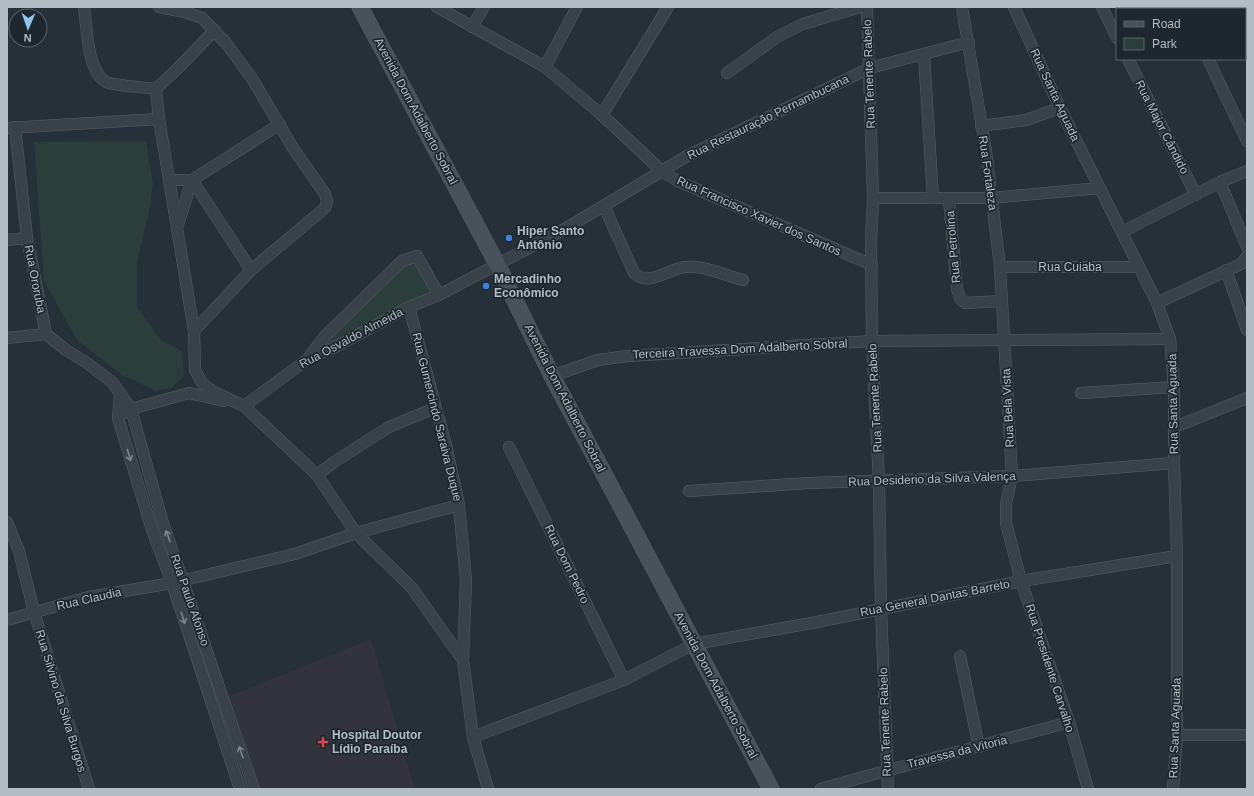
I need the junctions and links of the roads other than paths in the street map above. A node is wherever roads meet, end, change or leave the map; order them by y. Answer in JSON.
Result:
{"nodes":[{"id":1,"x":84,"y":7,"type":"edge"},
{"id":2,"x":158,"y":7,"type":"edge"},
{"id":3,"x":360,"y":7,"type":"edge"},
{"id":4,"x":437,"y":7,"type":"edge"},
{"id":5,"x":484,"y":7,"type":"edge"},
{"id":6,"x":577,"y":7,"type":"edge"},
{"id":7,"x":668,"y":7,"type":"edge"},
{"id":8,"x":860,"y":7,"type":"edge"},
{"id":9,"x":867,"y":7,"type":"edge"},
{"id":10,"x":962,"y":7,"type":"edge"},
{"id":11,"x":1014,"y":7,"type":"edge"},
{"id":12,"x":1102,"y":7,"type":"edge"},
{"id":13,"x":472,"y":27,"type":"junction"},
{"id":14,"x":215,"y":30,"type":"junction"},
{"id":15,"x":1116,"y":36,"type":"edge"},
{"id":16,"x":969,"y":42,"type":"junction"},
{"id":17,"x":924,"y":55,"type":"junction"},
{"id":18,"x":1128,"y":60,"type":"edge"},
{"id":19,"x":1208,"y":60,"type":"edge"},
{"id":20,"x":545,"y":67,"type":"junction"},
{"id":21,"x":870,"y":68,"type":"junction"},
{"id":22,"x":727,"y":73,"type":"dead end"},
{"id":23,"x":156,"y":89,"type":"junction"},
{"id":24,"x":1060,"y":108,"type":"junction"},
{"id":25,"x":602,"y":115,"type":"junction"},
{"id":26,"x":159,"y":119,"type":"junction"},
{"id":27,"x":280,"y":124,"type":"junction"},
{"id":28,"x":981,"y":126,"type":"junction"},
{"id":29,"x":11,"y":128,"type":"edge"},
{"id":30,"x":1247,"y":141,"type":"edge"},
{"id":31,"x":662,"y":171,"type":"junction"},
{"id":32,"x":1247,"y":171,"type":"edge"},
{"id":33,"x":169,"y":180,"type":"junction"},
{"id":34,"x":192,"y":180,"type":"junction"},
{"id":35,"x":1220,"y":182,"type":"junction"},
{"id":36,"x":1100,"y":188,"type":"junction"},
{"id":37,"x":1196,"y":196,"type":"junction"},
{"id":38,"x":873,"y":198,"type":"junction"},
{"id":39,"x":933,"y":198,"type":"junction"},
{"id":40,"x":992,"y":198,"type":"junction"},
{"id":41,"x":949,"y":200,"type":"junction"},
{"id":42,"x":604,"y":206,"type":"junction"},
{"id":43,"x":177,"y":227,"type":"junction"},
{"id":44,"x":1122,"y":232,"type":"junction"},
{"id":45,"x":27,"y":238,"type":"junction"},
{"id":46,"x":7,"y":240,"type":"edge"},
{"id":47,"x":1247,"y":247,"type":"edge"},
{"id":48,"x":1244,"y":261,"type":"edge"},
{"id":49,"x":497,"y":264,"type":"junction"},
{"id":50,"x":872,"y":265,"type":"junction"},
{"id":51,"x":1000,"y":267,"type":"junction"},
{"id":52,"x":1139,"y":267,"type":"junction"},
{"id":53,"x":251,"y":270,"type":"junction"},
{"id":54,"x":1226,"y":270,"type":"junction"},
{"id":55,"x":743,"y":280,"type":"dead end"},
{"id":56,"x":439,"y":295,"type":"junction"},
{"id":57,"x":1002,"y":301,"type":"junction"},
{"id":58,"x":1157,"y":303,"type":"junction"},
{"id":59,"x":409,"y":307,"type":"junction"},
{"id":60,"x":1247,"y":330,"type":"edge"},
{"id":61,"x":194,"y":331,"type":"junction"},
{"id":62,"x":46,"y":334,"type":"junction"},
{"id":63,"x":7,"y":338,"type":"edge"},
{"id":64,"x":1004,"y":339,"type":"junction"},
{"id":65,"x":1170,"y":339,"type":"junction"},
{"id":66,"x":872,"y":341,"type":"junction"},
{"id":67,"x":308,"y":359,"type":"junction"},
{"id":68,"x":552,"y":376,"type":"junction"},
{"id":69,"x":1174,"y":387,"type":"junction"},
{"id":70,"x":1081,"y":393,"type":"dead end"},
{"id":71,"x":120,"y":395,"type":"junction"},
{"id":72,"x":1247,"y":398,"type":"edge"},
{"id":73,"x":244,"y":406,"type":"junction"},
{"id":74,"x":436,"y":408,"type":"junction"},
{"id":75,"x":131,"y":409,"type":"junction"},
{"id":76,"x":118,"y":418,"type":"junction"},
{"id":77,"x":1175,"y":427,"type":"junction"},
{"id":78,"x":509,"y":447,"type":"dead end"},
{"id":79,"x":1174,"y":463,"type":"junction"},
{"id":80,"x":317,"y":475,"type":"junction"},
{"id":81,"x":1012,"y":476,"type":"junction"},
{"id":82,"x":879,"y":482,"type":"junction"},
{"id":83,"x":689,"y":491,"type":"dead end"},
{"id":84,"x":459,"y":505,"type":"junction"},
{"id":85,"x":7,"y":522,"type":"edge"},
{"id":86,"x":356,"y":533,"type":"junction"},
{"id":87,"x":1177,"y":556,"type":"junction"},
{"id":88,"x":183,"y":580,"type":"junction"},
{"id":89,"x":1021,"y":581,"type":"junction"},
{"id":90,"x":172,"y":583,"type":"junction"},
{"id":91,"x":881,"y":608,"type":"junction"},
{"id":92,"x":34,"y":612,"type":"junction"},
{"id":93,"x":7,"y":620,"type":"edge"},
{"id":94,"x":200,"y":630,"type":"junction"},
{"id":95,"x":188,"y":633,"type":"junction"},
{"id":96,"x":694,"y":644,"type":"junction"},
{"id":97,"x":960,"y":656,"type":"dead end"},
{"id":98,"x":463,"y":660,"type":"junction"},
{"id":99,"x":624,"y":680,"type":"junction"},
{"id":100,"x":218,"y":683,"type":"junction"},
{"id":101,"x":206,"y":688,"type":"junction"},
{"id":102,"x":1069,"y":722,"type":"junction"},
{"id":103,"x":1177,"y":735,"type":"junction"},
{"id":104,"x":1247,"y":735,"type":"edge"},
{"id":105,"x":473,"y":737,"type":"junction"},
{"id":106,"x":979,"y":747,"type":"junction"},
{"id":107,"x":887,"y":770,"type":"junction"},
{"id":108,"x":89,"y":789,"type":"edge"},
{"id":109,"x":240,"y":789,"type":"edge"},
{"id":110,"x":254,"y":789,"type":"edge"},
{"id":111,"x":488,"y":789,"type":"edge"},
{"id":112,"x":771,"y":789,"type":"edge"},
{"id":113,"x":821,"y":789,"type":"edge"},
{"id":114,"x":888,"y":789,"type":"edge"},
{"id":115,"x":1088,"y":789,"type":"edge"},
{"id":116,"x":1173,"y":789,"type":"edge"}],
"edges":[{"from":1,"to":23,"type":"street"},
{"from":2,"to":14,"type":"street"},
{"from":3,"to":49,"type":"main road","name":"Avenida Dom Adalberto Sobral"},
{"from":4,"to":13,"type":"street","name":"Rua Francisco Xavier dos Santos"},
{"from":5,"to":13,"type":"street"},
{"from":6,"to":20,"type":"street"},
{"from":7,"to":25,"type":"street"},
{"from":8,"to":22,"type":"street"},
{"from":9,"to":21,"type":"street","name":"Rua Tenente Rabelo"},
{"from":10,"to":16,"type":"street","name":"Rua Fortaleza"},
{"from":11,"to":24,"type":"street","name":"Rua Santa Aguada"},
{"from":12,"to":15,"type":"street"},
{"from":13,"to":20,"type":"street","name":"Rua Francisco Xavier dos Santos"},
{"from":14,"to":23,"type":"street"},
{"from":14,"to":27,"type":"street"},
{"from":16,"to":17,"type":"street","name":"Rua Restauração Pernambucana"},
{"from":16,"to":28,"type":"street","name":"Rua Fortaleza"},
{"from":17,"to":21,"type":"street","name":"Rua Restauração Pernambucana"},
{"from":17,"to":39,"type":"street"},
{"from":18,"to":37,"type":"street","name":"Rua Major Cândido"},
{"from":19,"to":30,"type":"street"},
{"from":20,"to":25,"type":"street","name":"Rua Francisco Xavier dos Santos"},
{"from":21,"to":31,"type":"street","name":"Rua Restauração Pernambucana"},
{"from":21,"to":38,"type":"street","name":"Rua Tenente Rabelo"},
{"from":23,"to":26,"type":"street"},
{"from":24,"to":28,"type":"street"},
{"from":24,"to":36,"type":"street","name":"Rua Santa Aguada"},
{"from":25,"to":31,"type":"street","name":"Rua Francisco Xavier dos Santos"},
{"from":26,"to":29,"type":"street"},
{"from":26,"to":33,"type":"street"},
{"from":27,"to":34,"type":"street"},
{"from":27,"to":53,"type":"street"},
{"from":28,"to":40,"type":"street","name":"Rua Fortaleza"},
{"from":29,"to":45,"type":"street","name":"Rua Ororuba"},
{"from":31,"to":42,"type":"street","name":"Rua Restauração Pernambucana"},
{"from":31,"to":50,"type":"street","name":"Rua Francisco Xavier dos Santos"},
{"from":32,"to":35,"type":"street"},
{"from":33,"to":34,"type":"street"},
{"from":33,"to":43,"type":"street"},
{"from":34,"to":43,"type":"street"},
{"from":34,"to":53,"type":"street"},
{"from":35,"to":37,"type":"street"},
{"from":35,"to":47,"type":"street"},
{"from":36,"to":40,"type":"street"},
{"from":36,"to":44,"type":"street","name":"Rua Santa Aguada"},
{"from":37,"to":44,"type":"street"},
{"from":38,"to":39,"type":"street"},
{"from":38,"to":50,"type":"street","name":"Rua Tenente Rabelo"},
{"from":39,"to":41,"type":"street"},
{"from":40,"to":41,"type":"street"},
{"from":40,"to":51,"type":"street","name":"Rua Fortaleza"},
{"from":41,"to":57,"type":"street","name":"Rua Petrolina"},
{"from":42,"to":49,"type":"street","name":"Rua Osvaldo Almeida"},
{"from":42,"to":55,"type":"street"},
{"from":43,"to":61,"type":"street"},
{"from":44,"to":52,"type":"street","name":"Rua Santa Aguada"},
{"from":45,"to":46,"type":"street"},
{"from":45,"to":62,"type":"street","name":"Rua Ororuba"},
{"from":48,"to":54,"type":"street"},
{"from":49,"to":56,"type":"street","name":"Rua Osvaldo Almeida"},
{"from":49,"to":68,"type":"main road","name":"Avenida Dom Adalberto Sobral"},
{"from":50,"to":66,"type":"street","name":"Rua Tenente Rabelo"},
{"from":51,"to":52,"type":"street","name":"Rua Cuiaba"},
{"from":51,"to":57,"type":"street","name":"Rua Fortaleza"},
{"from":52,"to":58,"type":"street","name":"Rua Santa Aguada"},
{"from":53,"to":61,"type":"street"},
{"from":54,"to":58,"type":"street"},
{"from":54,"to":60,"type":"street"},
{"from":56,"to":59,"type":"street","name":"Rua Osvaldo Almeida"},
{"from":56,"to":67,"type":"street"},
{"from":57,"to":64,"type":"street","name":"Rua Fortaleza"},
{"from":58,"to":65,"type":"street","name":"Rua Santa Aguada"},
{"from":59,"to":67,"type":"street","name":"Rua Osvaldo Almeida"},
{"from":59,"to":74,"type":"street","name":"Rua Gumercindo Saraiva Duque"},
{"from":61,"to":73,"type":"street"},
{"from":62,"to":63,"type":"street"},
{"from":62,"to":71,"type":"street"},
{"from":64,"to":65,"type":"street","name":"Terceira Travessa Dom Adalberto Sobral"},
{"from":64,"to":66,"type":"street","name":"Terceira Travessa Dom Adalberto Sobral"},
{"from":64,"to":81,"type":"street","name":"Rua Bela Vista"},
{"from":65,"to":69,"type":"street","name":"Rua Santa Aguada"},
{"from":66,"to":68,"type":"street","name":"Terceira Travessa Dom Adalberto Sobral"},
{"from":66,"to":82,"type":"street","name":"Rua Tenente Rabelo"},
{"from":67,"to":73,"type":"street","name":"Rua Osvaldo Almeida"},
{"from":68,"to":96,"type":"main road","name":"Avenida Dom Adalberto Sobral"},
{"from":69,"to":70,"type":"street"},
{"from":69,"to":77,"type":"street","name":"Rua Santa Aguada"},
{"from":71,"to":75,"type":"street"},
{"from":71,"to":76,"type":"street"},
{"from":72,"to":77,"type":"street"},
{"from":73,"to":75,"type":"street"},
{"from":73,"to":80,"type":"street"},
{"from":74,"to":80,"type":"street"},
{"from":74,"to":84,"type":"street","name":"Rua Gumercindo Saraiva Duque"},
{"from":75,"to":76,"type":"street"},
{"from":88,"to":75,"type":"street","name":"Rua Paulo Afonso","one_way":true},
{"from":76,"to":90,"type":"street","name":"Rua Paulo Afonso","one_way":true},
{"from":77,"to":79,"type":"street","name":"Rua Santa Aguada"},
{"from":78,"to":99,"type":"street","name":"Rua Dom Pedro"},
{"from":79,"to":81,"type":"street","name":"Rua Desiderio da Silva Valença"},
{"from":79,"to":87,"type":"street","name":"Rua Santa Aguada"},
{"from":80,"to":86,"type":"street"},
{"from":81,"to":82,"type":"street","name":"Rua Desiderio da Silva Valença"},
{"from":81,"to":89,"type":"street","name":"Rua Presidente Carvalho"},
{"from":82,"to":83,"type":"street","name":"Rua Desiderio da Silva Valença"},
{"from":82,"to":91,"type":"street","name":"Rua Tenente Rabelo"},
{"from":84,"to":86,"type":"street","name":"Rua Claudia"},
{"from":84,"to":98,"type":"street","name":"Rua Gumercindo Saraiva Duque"},
{"from":85,"to":92,"type":"street","name":"Rua Silvino da Silva Burgos"},
{"from":86,"to":88,"type":"street","name":"Rua Claudia"},
{"from":86,"to":98,"type":"street"},
{"from":87,"to":89,"type":"street","name":"Rua General Dantas Barreto"},
{"from":87,"to":103,"type":"street","name":"Rua Santa Aguada"},
{"from":88,"to":90,"type":"street","name":"Rua Claudia"},
{"from":88,"to":94,"type":"street","name":"Rua Paulo Afonso"},
{"from":89,"to":91,"type":"street","name":"Rua General Dantas Barreto"},
{"from":89,"to":102,"type":"street","name":"Rua Presidente Carvalho"},
{"from":90,"to":92,"type":"street","name":"Rua Claudia"},
{"from":90,"to":95,"type":"street","name":"Rua Paulo Afonso","one_way":true},
{"from":91,"to":96,"type":"street","name":"Rua General Dantas Barreto"},
{"from":91,"to":107,"type":"street","name":"Rua Tenente Rabelo"},
{"from":92,"to":93,"type":"street","name":"Rua Claudia"},
{"from":92,"to":108,"type":"street","name":"Rua Silvino da Silva Burgos"},
{"from":94,"to":95,"type":"street"},
{"from":94,"to":100,"type":"street","name":"Rua Paulo Afonso"},
{"from":95,"to":101,"type":"street","name":"Rua Paulo Afonso"},
{"from":96,"to":99,"type":"street","name":"Rua General Dantas Barreto"},
{"from":96,"to":112,"type":"main road","name":"Avenida Dom Adalberto Sobral"},
{"from":97,"to":106,"type":"street"},
{"from":98,"to":105,"type":"street","name":"Rua Gumercindo Saraiva Duque"},
{"from":99,"to":105,"type":"street","name":"Rua General Dantas Barreto"},
{"from":100,"to":101,"type":"street"},
{"from":110,"to":100,"type":"street","name":"Rua Paulo Afonso","one_way":true},
{"from":101,"to":109,"type":"street","name":"Rua Paulo Afonso"},
{"from":102,"to":106,"type":"street","name":"Travessa da Vitoria"},
{"from":102,"to":115,"type":"street","name":"Rua Presidente Carvalho"},
{"from":103,"to":104,"type":"street"},
{"from":103,"to":116,"type":"street","name":"Rua Santa Aguada"},
{"from":105,"to":111,"type":"street","name":"Rua Gumercindo Saraiva Duque"},
{"from":106,"to":107,"type":"street","name":"Travessa da Vitoria"},
{"from":107,"to":113,"type":"street","name":"Travessa da Vitoria"},
{"from":107,"to":114,"type":"street","name":"Rua Tenente Rabelo"}]}
